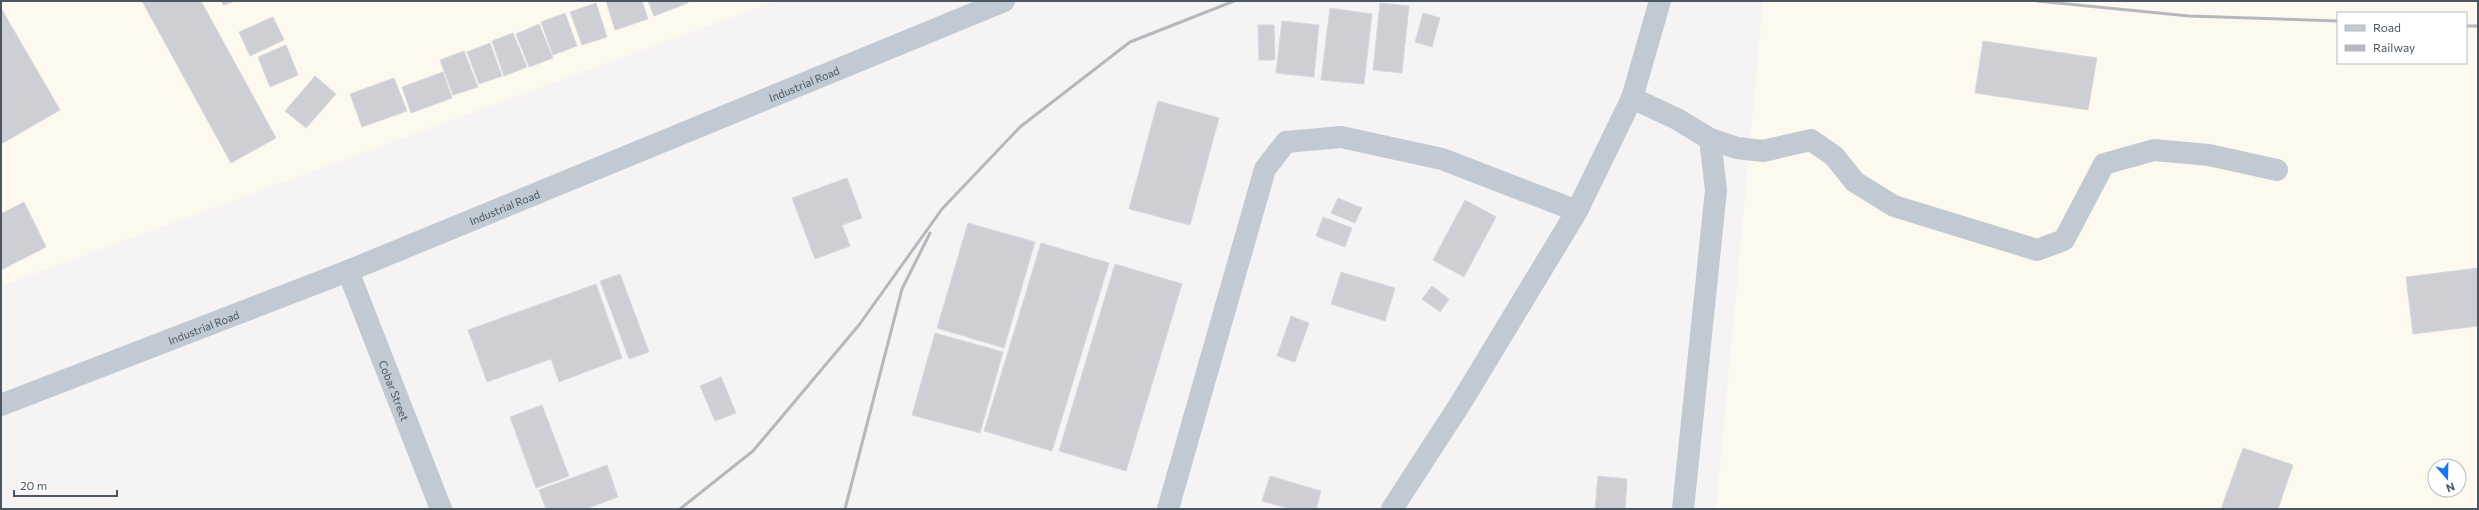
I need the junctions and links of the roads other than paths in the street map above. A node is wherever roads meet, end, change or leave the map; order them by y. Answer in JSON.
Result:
{"nodes":[{"id":1,"x":1004,"y":1,"type":"edge"},
{"id":2,"x":1660,"y":1,"type":"edge"},
{"id":3,"x":1632,"y":98,"type":"junction"},
{"id":4,"x":1710,"y":139,"type":"junction"},
{"id":5,"x":2277,"y":170,"type":"dead end"},
{"id":6,"x":1577,"y":211,"type":"junction"},
{"id":7,"x":348,"y":271,"type":"junction"},
{"id":8,"x":1,"y":405,"type":"edge"},
{"id":9,"x":441,"y":509,"type":"edge"},
{"id":10,"x":1168,"y":509,"type":"edge"},
{"id":11,"x":1392,"y":509,"type":"edge"},
{"id":12,"x":1683,"y":509,"type":"edge"}],
"edges":[{"from":1,"to":7,"type":"street","name":"Industrial Road"},
{"from":2,"to":3,"type":"street"},
{"from":3,"to":4,"type":"street"},
{"from":3,"to":6,"type":"street"},
{"from":4,"to":5,"type":"street"},
{"from":4,"to":12,"type":"street"},
{"from":6,"to":10,"type":"street"},
{"from":6,"to":11,"type":"street"},
{"from":7,"to":8,"type":"street","name":"Industrial Road"},
{"from":7,"to":9,"type":"street","name":"Cobar Street"}]}
